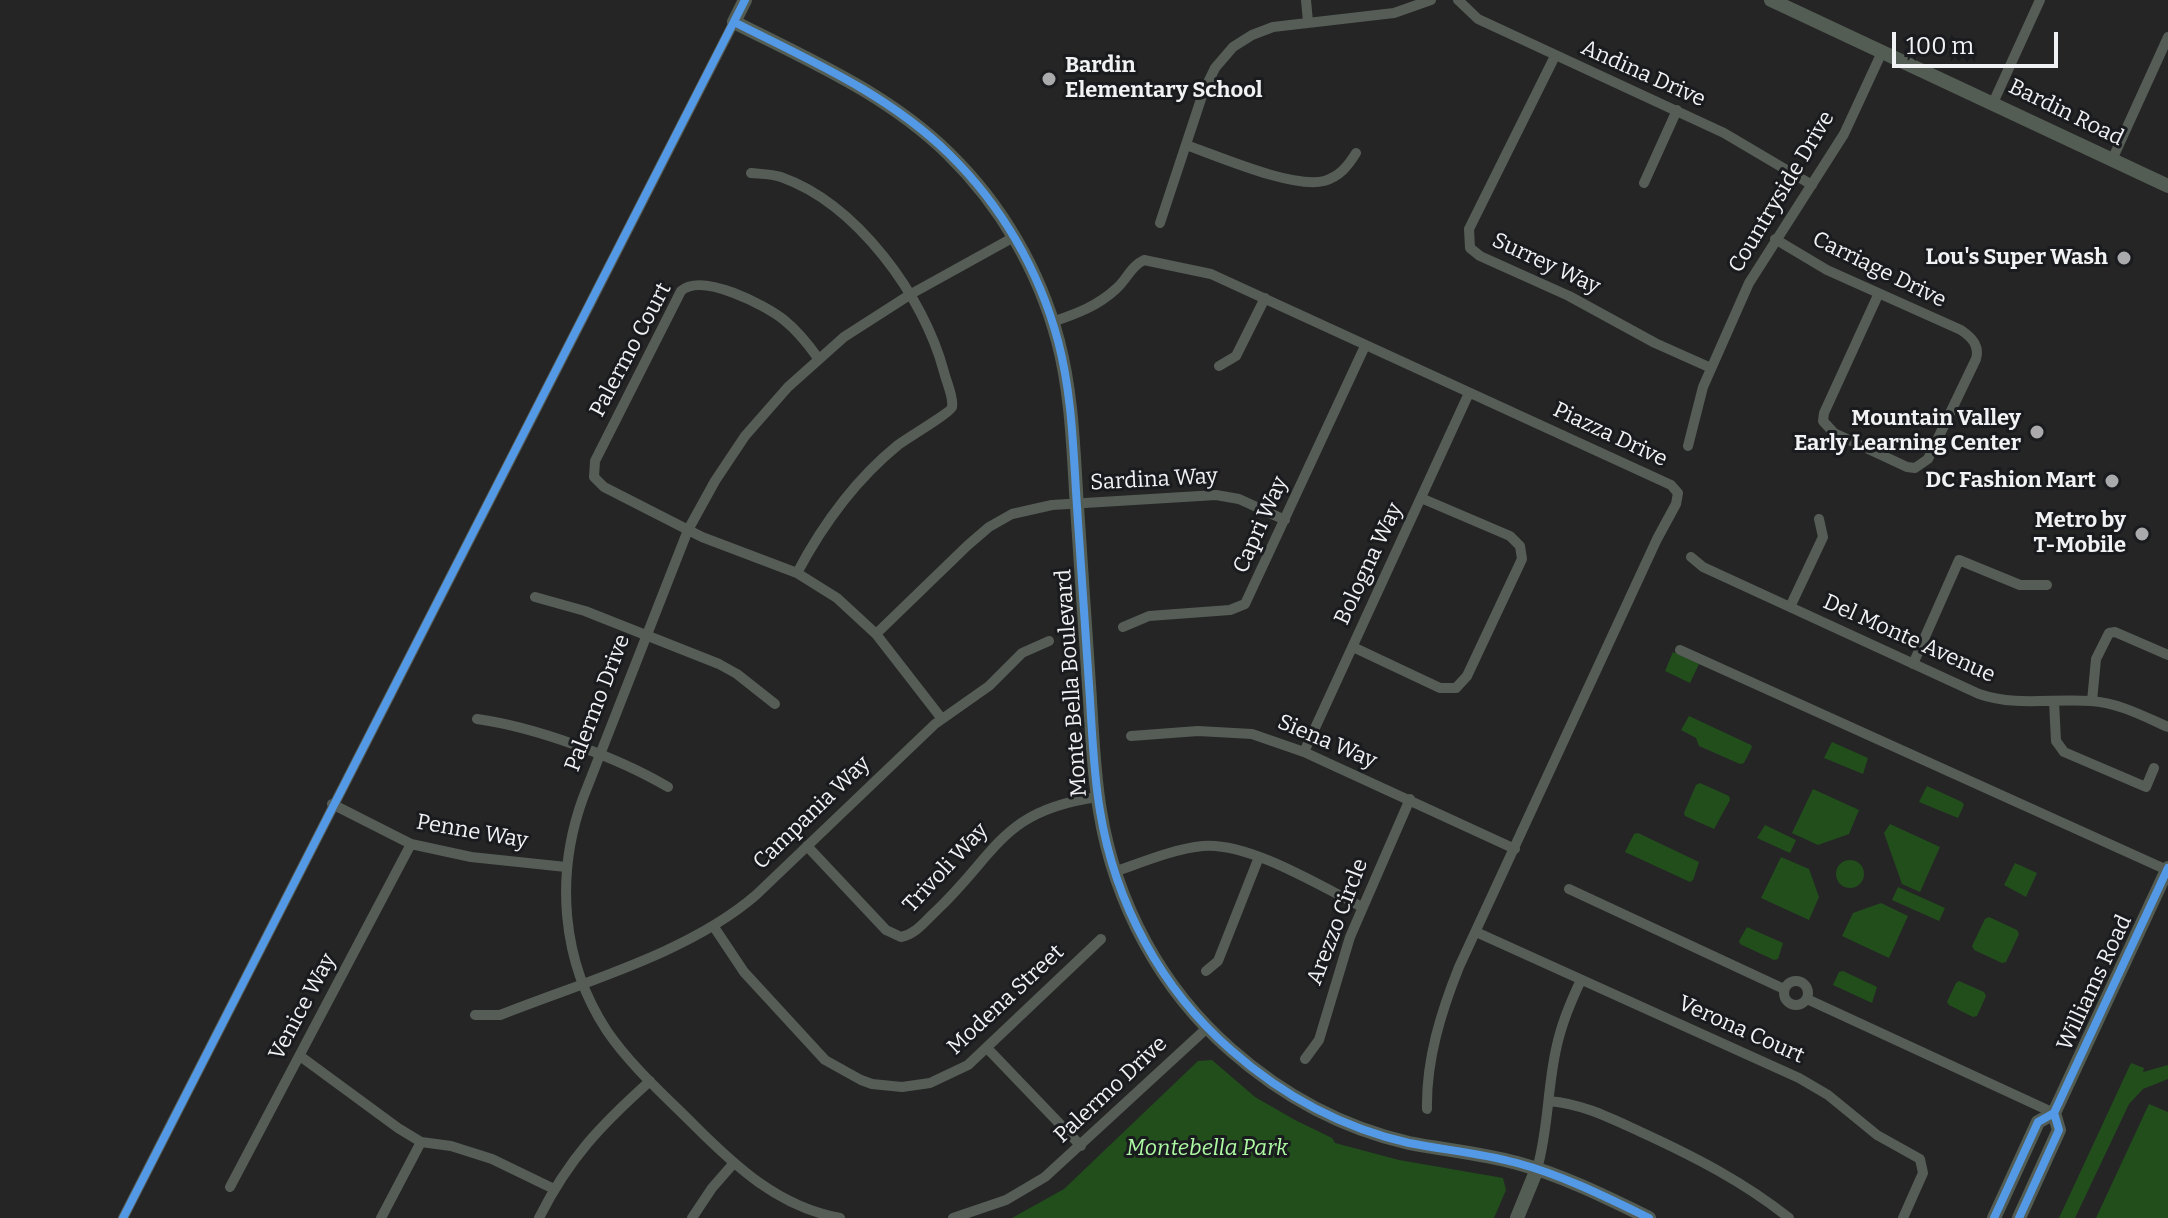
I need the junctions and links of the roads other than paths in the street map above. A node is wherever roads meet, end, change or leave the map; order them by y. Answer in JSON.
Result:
{"nodes":[{"id":1,"x":745,"y":0,"type":"edge"},
{"id":2,"x":1306,"y":0,"type":"edge"},
{"id":3,"x":1431,"y":0,"type":"edge"},
{"id":4,"x":1458,"y":0,"type":"edge"},
{"id":5,"x":1771,"y":0,"type":"edge"},
{"id":6,"x":2040,"y":0,"type":"edge"},
{"id":7,"x":734,"y":22,"type":"junction"},
{"id":8,"x":1308,"y":22,"type":"junction"},
{"id":9,"x":2168,"y":37,"type":"edge"},
{"id":10,"x":1882,"y":52,"type":"junction"},
{"id":11,"x":1555,"y":56,"type":"junction"},
{"id":12,"x":1993,"y":103,"type":"junction"},
{"id":13,"x":1677,"y":110,"type":"junction"},
{"id":14,"x":1186,"y":145,"type":"junction"},
{"id":15,"x":1356,"y":153,"type":"dead end"},
{"id":16,"x":2112,"y":160,"type":"junction"},
{"id":17,"x":751,"y":173,"type":"dead end"},
{"id":18,"x":1644,"y":183,"type":"dead end"},
{"id":19,"x":1812,"y":185,"type":"junction"},
{"id":20,"x":2168,"y":186,"type":"edge"},
{"id":21,"x":1160,"y":223,"type":"dead end"},
{"id":22,"x":1014,"y":237,"type":"junction"},
{"id":23,"x":1775,"y":239,"type":"junction"},
{"id":24,"x":911,"y":294,"type":"junction"},
{"id":25,"x":1878,"y":295,"type":"junction"},
{"id":26,"x":1265,"y":298,"type":"junction"},
{"id":27,"x":1052,"y":322,"type":"junction"},
{"id":28,"x":1365,"y":346,"type":"junction"},
{"id":29,"x":818,"y":358,"type":"junction"},
{"id":30,"x":1219,"y":366,"type":"dead end"},
{"id":31,"x":1711,"y":368,"type":"junction"},
{"id":32,"x":1469,"y":393,"type":"junction"},
{"id":33,"x":1688,"y":446,"type":"dead end"},
{"id":34,"x":1421,"y":498,"type":"junction"},
{"id":35,"x":1077,"y":505,"type":"junction"},
{"id":36,"x":1819,"y":519,"type":"dead end"},
{"id":37,"x":1285,"y":520,"type":"junction"},
{"id":38,"x":688,"y":530,"type":"junction"},
{"id":39,"x":1691,"y":557,"type":"dead end"},
{"id":40,"x":797,"y":573,"type":"junction"},
{"id":41,"x":2047,"y":585,"type":"dead end"},
{"id":42,"x":535,"y":597,"type":"dead end"},
{"id":43,"x":1790,"y":607,"type":"junction"},
{"id":44,"x":1123,"y":627,"type":"dead end"},
{"id":45,"x":876,"y":634,"type":"junction"},
{"id":46,"x":647,"y":635,"type":"junction"},
{"id":47,"x":1049,"y":641,"type":"dead end"},
{"id":48,"x":1353,"y":647,"type":"junction"},
{"id":49,"x":1680,"y":650,"type":"dead end"},
{"id":50,"x":2168,"y":655,"type":"edge"},
{"id":51,"x":1913,"y":664,"type":"junction"},
{"id":52,"x":2054,"y":701,"type":"junction"},
{"id":53,"x":2092,"y":701,"type":"junction"},
{"id":54,"x":775,"y":704,"type":"dead end"},
{"id":55,"x":477,"y":719,"type":"dead end"},
{"id":56,"x":942,"y":719,"type":"junction"},
{"id":57,"x":2168,"y":727,"type":"edge"},
{"id":58,"x":1131,"y":736,"type":"dead end"},
{"id":59,"x":1304,"y":752,"type":"junction"},
{"id":60,"x":600,"y":756,"type":"junction"},
{"id":61,"x":2154,"y":768,"type":"dead end"},
{"id":62,"x":668,"y":787,"type":"dead end"},
{"id":63,"x":1098,"y":797,"type":"junction"},
{"id":64,"x":1410,"y":799,"type":"junction"},
{"id":65,"x":332,"y":804,"type":"junction"},
{"id":66,"x":411,"y":844,"type":"junction"},
{"id":67,"x":807,"y":846,"type":"junction"},
{"id":68,"x":1515,"y":849,"type":"junction"},
{"id":69,"x":1259,"y":857,"type":"junction"},
{"id":70,"x":566,"y":867,"type":"junction"},
{"id":71,"x":2168,"y":869,"type":"edge"},
{"id":72,"x":1114,"y":872,"type":"junction"},
{"id":73,"x":1569,"y":889,"type":"dead end"},
{"id":74,"x":1362,"y":907,"type":"junction"},
{"id":75,"x":714,"y":927,"type":"junction"},
{"id":76,"x":1476,"y":932,"type":"junction"},
{"id":77,"x":1101,"y":939,"type":"dead end"},
{"id":78,"x":1206,"y":971,"type":"dead end"},
{"id":79,"x":1581,"y":980,"type":"junction"},
{"id":80,"x":582,"y":983,"type":"junction"},
{"id":81,"x":1784,"y":989,"type":"junction"},
{"id":82,"x":1807,"y":999,"type":"junction"},
{"id":83,"x":475,"y":1015,"type":"dead end"},
{"id":84,"x":1207,"y":1028,"type":"junction"},
{"id":85,"x":987,"y":1048,"type":"junction"},
{"id":86,"x":300,"y":1056,"type":"junction"},
{"id":87,"x":1305,"y":1059,"type":"dead end"},
{"id":88,"x":650,"y":1081,"type":"junction"},
{"id":89,"x":1549,"y":1101,"type":"junction"},
{"id":90,"x":1427,"y":1109,"type":"dead end"},
{"id":91,"x":2054,"y":1113,"type":"junction"},
{"id":92,"x":421,"y":1142,"type":"junction"},
{"id":93,"x":1081,"y":1146,"type":"junction"},
{"id":94,"x":733,"y":1164,"type":"junction"},
{"id":95,"x":1537,"y":1169,"type":"junction"},
{"id":96,"x":230,"y":1187,"type":"dead end"},
{"id":97,"x":554,"y":1189,"type":"junction"},
{"id":98,"x":834,"y":1217,"type":"edge"},
{"id":99,"x":123,"y":1218,"type":"edge"},
{"id":100,"x":381,"y":1218,"type":"edge"},
{"id":101,"x":539,"y":1218,"type":"edge"},
{"id":102,"x":692,"y":1218,"type":"edge"},
{"id":103,"x":953,"y":1218,"type":"edge"},
{"id":104,"x":1517,"y":1218,"type":"edge"},
{"id":105,"x":1649,"y":1218,"type":"edge"},
{"id":106,"x":1789,"y":1218,"type":"edge"},
{"id":107,"x":1903,"y":1218,"type":"edge"},
{"id":108,"x":1994,"y":1218,"type":"edge"},
{"id":109,"x":2019,"y":1218,"type":"edge"}],
"edges":[{"from":1,"to":7,"type":"street"},
{"from":2,"to":8,"type":"street"},
{"from":3,"to":8,"type":"street"},
{"from":4,"to":11,"type":"street","name":"Andina Drive"},
{"from":5,"to":10,"type":"street","name":"Bardin Road"},
{"from":6,"to":12,"type":"street"},
{"from":7,"to":22,"type":"street","name":"Monte Bella Boulevard"},
{"from":7,"to":65,"type":"street"},
{"from":8,"to":14,"type":"street"},
{"from":9,"to":16,"type":"street"},
{"from":10,"to":12,"type":"street","name":"Bardin Road"},
{"from":10,"to":19,"type":"street","name":"Countryside Drive"},
{"from":11,"to":13,"type":"street","name":"Andina Drive"},
{"from":11,"to":31,"type":"street","name":"Surrey Way"},
{"from":12,"to":16,"type":"street","name":"Bardin Road"},
{"from":13,"to":18,"type":"street"},
{"from":13,"to":19,"type":"street","name":"Andina Drive"},
{"from":14,"to":15,"type":"street"},
{"from":14,"to":21,"type":"street"},
{"from":16,"to":20,"type":"street","name":"Bardin Road"},
{"from":17,"to":24,"type":"street"},
{"from":19,"to":23,"type":"street","name":"Countryside Drive"},
{"from":22,"to":24,"type":"street","name":"Palermo Drive"},
{"from":22,"to":27,"type":"street","name":"Monte Bella Boulevard"},
{"from":23,"to":25,"type":"street","name":"Carriage Drive"},
{"from":23,"to":31,"type":"street","name":"Countryside Drive"},
{"from":24,"to":29,"type":"street","name":"Palermo Drive"},
{"from":24,"to":40,"type":"street"},
{"from":25,"to":25,"type":"street","name":"Carriage Drive"},
{"from":26,"to":27,"type":"street","name":"Piazza Drive"},
{"from":26,"to":28,"type":"street","name":"Piazza Drive"},
{"from":26,"to":30,"type":"street"},
{"from":27,"to":35,"type":"street","name":"Monte Bella Boulevard"},
{"from":28,"to":32,"type":"street","name":"Piazza Drive"},
{"from":28,"to":37,"type":"street","name":"Capri Way"},
{"from":29,"to":38,"type":"street","name":"Palermo Drive"},
{"from":29,"to":38,"type":"street","name":"Palermo Court"},
{"from":31,"to":33,"type":"street","name":"Countryside Drive"},
{"from":32,"to":34,"type":"street","name":"Bologna Way"},
{"from":32,"to":68,"type":"street","name":"Piazza Drive"},
{"from":34,"to":48,"type":"street","name":"Bologna Way"},
{"from":34,"to":48,"type":"street"},
{"from":35,"to":37,"type":"street","name":"Sardina Way"},
{"from":35,"to":45,"type":"street","name":"Sardina Way"},
{"from":35,"to":63,"type":"street","name":"Monte Bella Boulevard"},
{"from":36,"to":43,"type":"street"},
{"from":37,"to":44,"type":"street","name":"Capri Way"},
{"from":38,"to":40,"type":"street"},
{"from":38,"to":46,"type":"street","name":"Palermo Drive"},
{"from":39,"to":43,"type":"street","name":"Del Monte Avenue"},
{"from":40,"to":45,"type":"street"},
{"from":41,"to":51,"type":"street"},
{"from":42,"to":46,"type":"street"},
{"from":43,"to":51,"type":"street","name":"Del Monte Avenue"},
{"from":45,"to":56,"type":"street"},
{"from":46,"to":54,"type":"street"},
{"from":46,"to":60,"type":"street","name":"Palermo Drive"},
{"from":47,"to":56,"type":"street","name":"Campania Way"},
{"from":48,"to":59,"type":"street","name":"Bologna Way"},
{"from":49,"to":71,"type":"street"},
{"from":50,"to":53,"type":"street"},
{"from":51,"to":52,"type":"street","name":"Del Monte Avenue"},
{"from":52,"to":53,"type":"street","name":"Del Monte Avenue"},
{"from":52,"to":61,"type":"street"},
{"from":53,"to":57,"type":"street","name":"Del Monte Avenue"},
{"from":55,"to":60,"type":"street"},
{"from":56,"to":67,"type":"street","name":"Campania Way"},
{"from":58,"to":59,"type":"street","name":"Siena Way"},
{"from":59,"to":64,"type":"street","name":"Siena Way"},
{"from":60,"to":62,"type":"street"},
{"from":60,"to":70,"type":"street","name":"Palermo Drive"},
{"from":63,"to":67,"type":"street","name":"Trivoli Way"},
{"from":63,"to":72,"type":"street","name":"Monte Bella Boulevard"},
{"from":64,"to":68,"type":"street","name":"Siena Way"},
{"from":64,"to":74,"type":"street","name":"Arezzo Circle"},
{"from":65,"to":66,"type":"street","name":"Penne Way"},
{"from":65,"to":99,"type":"street"},
{"from":66,"to":70,"type":"street","name":"Penne Way"},
{"from":66,"to":86,"type":"street","name":"Venice Way"},
{"from":67,"to":75,"type":"street","name":"Campania Way"},
{"from":68,"to":76,"type":"street","name":"Piazza Drive"},
{"from":69,"to":72,"type":"street"},
{"from":69,"to":74,"type":"street"},
{"from":69,"to":78,"type":"street"},
{"from":70,"to":80,"type":"street","name":"Palermo Drive"},
{"from":71,"to":91,"type":"street","name":"Williams Road"},
{"from":72,"to":84,"type":"street","name":"Monte Bella Boulevard"},
{"from":73,"to":81,"type":"street"},
{"from":74,"to":87,"type":"street","name":"Arezzo Circle"},
{"from":75,"to":80,"type":"street","name":"Campania Way"},
{"from":75,"to":85,"type":"street","name":"Modena Street"},
{"from":76,"to":79,"type":"street","name":"Verona Court"},
{"from":76,"to":90,"type":"street","name":"Piazza Drive"},
{"from":77,"to":85,"type":"street","name":"Modena Street"},
{"from":79,"to":89,"type":"street"},
{"from":79,"to":107,"type":"street","name":"Verona Court"},
{"from":80,"to":83,"type":"street","name":"Campania Way"},
{"from":80,"to":88,"type":"street","name":"Palermo Drive"},
{"from":81,"to":82,"type":"street"},
{"from":81,"to":82,"type":"street"},
{"from":82,"to":91,"type":"street"},
{"from":84,"to":93,"type":"street","name":"Palermo Drive"},
{"from":84,"to":95,"type":"street","name":"Monte Bella Boulevard"},
{"from":85,"to":93,"type":"street"},
{"from":86,"to":92,"type":"street"},
{"from":86,"to":96,"type":"street","name":"Venice Way"},
{"from":88,"to":94,"type":"street","name":"Palermo Drive"},
{"from":88,"to":97,"type":"street"},
{"from":89,"to":95,"type":"street"},
{"from":89,"to":106,"type":"street"},
{"from":91,"to":108,"type":"street","name":"Williams Road"},
{"from":91,"to":109,"type":"street","name":"Williams Road"},
{"from":92,"to":97,"type":"street"},
{"from":92,"to":100,"type":"street"},
{"from":93,"to":103,"type":"street","name":"Palermo Drive"},
{"from":94,"to":98,"type":"street","name":"Palermo Drive"},
{"from":94,"to":102,"type":"street"},
{"from":95,"to":104,"type":"street"},
{"from":95,"to":105,"type":"street","name":"Monte Bella Boulevard"},
{"from":97,"to":101,"type":"street"}]}
